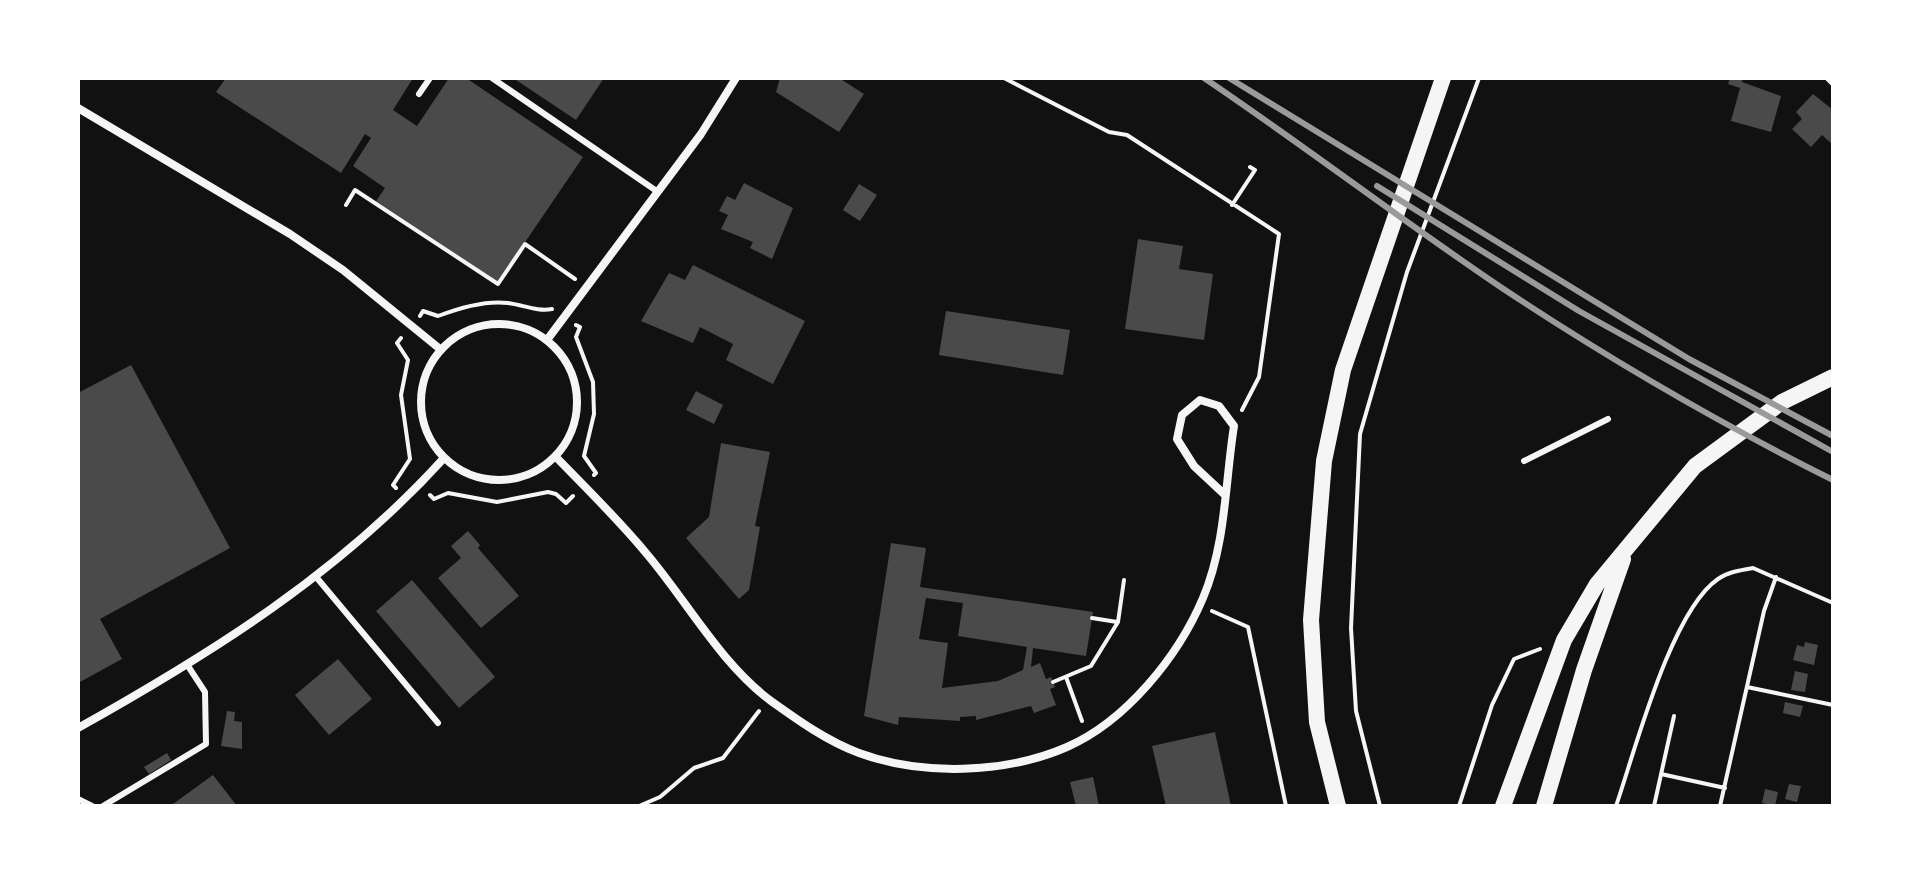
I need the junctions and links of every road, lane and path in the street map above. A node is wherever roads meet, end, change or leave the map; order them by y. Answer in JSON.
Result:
{"nodes":[{"id":1,"x":430,"y":78,"type":"edge"},
{"id":2,"x":492,"y":78,"type":"edge"},
{"id":3,"x":736,"y":78,"type":"edge"},
{"id":4,"x":1004,"y":78,"type":"edge"},
{"id":5,"x":1443,"y":78,"type":"edge"},
{"id":6,"x":1479,"y":78,"type":"edge"},
{"id":7,"x":419,"y":94,"type":"dead end"},
{"id":8,"x":78,"y":108,"type":"edge"},
{"id":9,"x":1250,"y":167,"type":"dead end"},
{"id":10,"x":658,"y":192,"type":"junction"},
{"id":11,"x":346,"y":205,"type":"dead end"},
{"id":12,"x":1232,"y":205,"type":"junction"},
{"id":13,"x":586,"y":287,"type":"junction"},
{"id":14,"x":564,"y":317,"type":"junction"},
{"id":15,"x":411,"y":327,"type":"junction"},
{"id":16,"x":547,"y":340,"type":"junction"},
{"id":17,"x":440,"y":349,"type":"junction"},
{"id":18,"x":1833,"y":377,"type":"edge"},
{"id":19,"x":1608,"y":419,"type":"dead end"},
{"id":20,"x":1234,"y":426,"type":"junction"},
{"id":21,"x":555,"y":456,"type":"junction"},
{"id":22,"x":444,"y":458,"type":"junction"},
{"id":23,"x":1524,"y":461,"type":"dead end"},
{"id":24,"x":420,"y":485,"type":"junction"},
{"id":25,"x":583,"y":485,"type":"junction"},
{"id":26,"x":1224,"y":494,"type":"junction"},
{"id":27,"x":405,"y":499,"type":"junction"},
{"id":28,"x":1625,"y":550,"type":"junction"},
{"id":29,"x":1776,"y":577,"type":"junction"},
{"id":30,"x":317,"y":578,"type":"junction"},
{"id":31,"x":1124,"y":580,"type":"dead end"},
{"id":32,"x":1833,"y":603,"type":"edge"},
{"id":33,"x":1200,"y":606,"type":"junction"},
{"id":34,"x":1092,"y":618,"type":"dead end"},
{"id":35,"x":1118,"y":622,"type":"junction"},
{"id":36,"x":1564,"y":640,"type":"junction"},
{"id":37,"x":188,"y":666,"type":"junction"},
{"id":38,"x":1066,"y":677,"type":"junction"},
{"id":39,"x":1053,"y":682,"type":"dead end"},
{"id":40,"x":1747,"y":687,"type":"junction"},
{"id":41,"x":768,"y":699,"type":"junction"},
{"id":42,"x":1833,"y":705,"type":"edge"},
{"id":43,"x":1674,"y":716,"type":"dead end"},
{"id":44,"x":438,"y":723,"type":"dead end"},
{"id":45,"x":78,"y":728,"type":"edge"},
{"id":46,"x":1087,"y":735,"type":"junction"},
{"id":47,"x":1661,"y":774,"type":"junction"},
{"id":48,"x":1725,"y":788,"type":"junction"},
{"id":49,"x":78,"y":799,"type":"edge"},
{"id":50,"x":1340,"y":803,"type":"edge"},
{"id":51,"x":92,"y":806,"type":"edge"},
{"id":52,"x":103,"y":806,"type":"edge"},
{"id":53,"x":639,"y":806,"type":"edge"},
{"id":54,"x":1286,"y":806,"type":"edge"},
{"id":55,"x":1380,"y":806,"type":"edge"},
{"id":56,"x":1459,"y":806,"type":"edge"},
{"id":57,"x":1503,"y":806,"type":"edge"},
{"id":58,"x":1544,"y":806,"type":"edge"},
{"id":59,"x":1616,"y":806,"type":"edge"},
{"id":60,"x":1654,"y":806,"type":"edge"},
{"id":61,"x":1720,"y":806,"type":"edge"}],
"edges":[{"from":1,"to":7,"type":"lane"},
{"from":2,"to":10,"type":"lane"},
{"from":3,"to":10,"type":"street"},
{"from":4,"to":12,"type":"path"},
{"from":5,"to":50,"type":"main road"},
{"from":6,"to":55,"type":"path"},
{"from":8,"to":15,"type":"street"},
{"from":9,"to":12,"type":"path"},
{"from":10,"to":13,"type":"street"},
{"from":11,"to":13,"type":"path"},
{"from":12,"to":20,"type":"path"},
{"from":13,"to":14,"type":"street"},
{"from":14,"to":15,"type":"path"},
{"from":14,"to":16,"type":"street"},
{"from":14,"to":25,"type":"path"},
{"from":15,"to":17,"type":"street"},
{"from":15,"to":27,"type":"path"},
{"from":16,"to":17,"type":"street"},
{"from":16,"to":21,"type":"street"},
{"from":17,"to":22,"type":"street"},
{"from":18,"to":28,"type":"main road"},
{"from":19,"to":23,"type":"lane"},
{"from":20,"to":26,"type":"street"},
{"from":20,"to":26,"type":"street"},
{"from":21,"to":22,"type":"street"},
{"from":21,"to":25,"type":"street"},
{"from":22,"to":24,"type":"street"},
{"from":24,"to":25,"type":"path"},
{"from":24,"to":27,"type":"street"},
{"from":25,"to":41,"type":"street"},
{"from":26,"to":33,"type":"street"},
{"from":27,"to":30,"type":"street"},
{"from":28,"to":36,"type":"main road"},
{"from":28,"to":58,"type":"main road"},
{"from":29,"to":32,"type":"path"},
{"from":29,"to":40,"type":"path"},
{"from":29,"to":59,"type":"path"},
{"from":30,"to":37,"type":"street"},
{"from":30,"to":44,"type":"lane"},
{"from":31,"to":35,"type":"path"},
{"from":33,"to":46,"type":"street"},
{"from":33,"to":54,"type":"path"},
{"from":34,"to":35,"type":"path"},
{"from":35,"to":38,"type":"path"},
{"from":36,"to":56,"type":"path"},
{"from":36,"to":57,"type":"main road"},
{"from":37,"to":45,"type":"street"},
{"from":37,"to":52,"type":"lane"},
{"from":38,"to":39,"type":"path"},
{"from":38,"to":46,"type":"path"},
{"from":40,"to":42,"type":"path"},
{"from":40,"to":48,"type":"path"},
{"from":41,"to":46,"type":"street"},
{"from":41,"to":53,"type":"path"},
{"from":43,"to":47,"type":"path"},
{"from":47,"to":48,"type":"path"},
{"from":47,"to":60,"type":"path"},
{"from":48,"to":61,"type":"path"},
{"from":49,"to":51,"type":"lane"}]}
